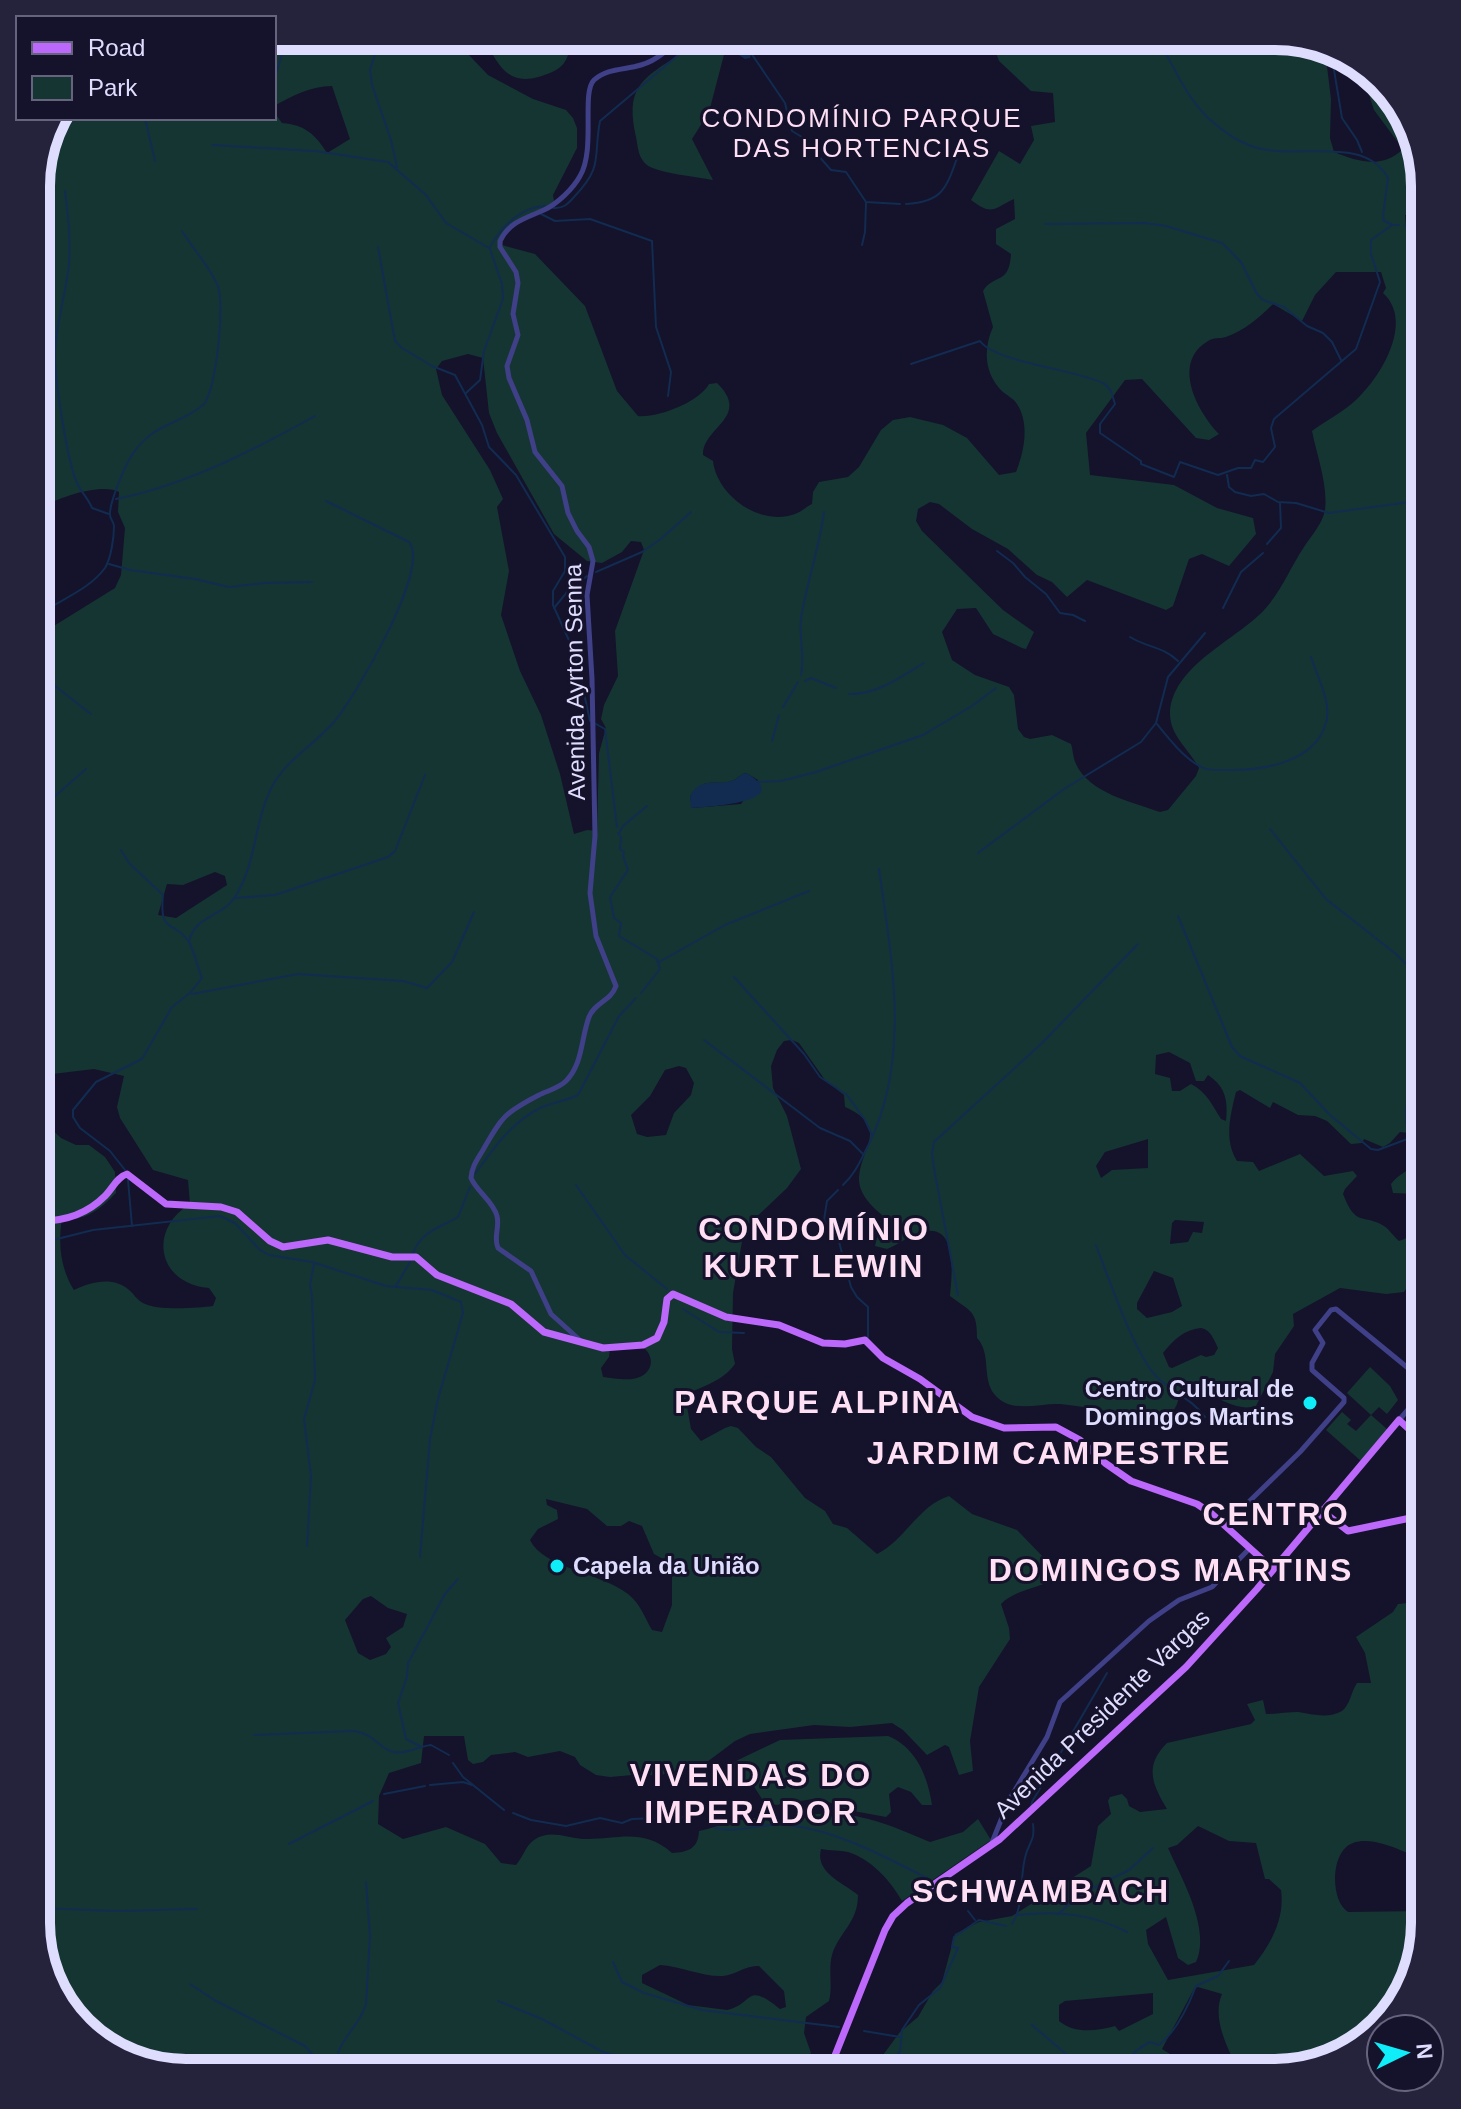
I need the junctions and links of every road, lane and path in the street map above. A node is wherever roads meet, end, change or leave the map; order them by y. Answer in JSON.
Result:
{"nodes":[{"id":1,"x":666,"y":50,"type":"edge"},
{"id":2,"x":50,"y":1220,"type":"edge"},
{"id":3,"x":584,"y":1344,"type":"junction"},
{"id":4,"x":1411,"y":1371,"type":"edge"},
{"id":5,"x":1411,"y":1406,"type":"edge"},
{"id":6,"x":1399,"y":1420,"type":"junction"},
{"id":7,"x":1411,"y":1431,"type":"edge"},
{"id":8,"x":1321,"y":1510,"type":"junction"},
{"id":9,"x":1411,"y":1518,"type":"edge"},
{"id":10,"x":1225,"y":1525,"type":"junction"},
{"id":11,"x":1250,"y":1548,"type":"junction"},
{"id":12,"x":1273,"y":1569,"type":"junction"},
{"id":13,"x":1000,"y":1821,"type":"junction"},
{"id":14,"x":1014,"y":1827,"type":"junction"},
{"id":15,"x":991,"y":1846,"type":"junction"},
{"id":16,"x":834,"y":2059,"type":"edge"}],
"edges":[{"from":1,"to":3,"type":"street","name":"Avenida Ayrton Senna"},
{"from":2,"to":3,"type":"main road"},
{"from":3,"to":10,"type":"main road"},
{"from":4,"to":10,"type":"street"},
{"from":5,"to":6,"type":"street","name":"Avenida Presidente Vargas"},
{"from":6,"to":7,"type":"main road"},
{"from":6,"to":8,"type":"main road","name":"Avenida Presidente Vargas"},
{"from":8,"to":9,"type":"main road"},
{"from":8,"to":12,"type":"main road","name":"Avenida Presidente Vargas"},
{"from":10,"to":11,"type":"main road"},
{"from":11,"to":12,"type":"main road"},
{"from":11,"to":13,"type":"street"},
{"from":12,"to":14,"type":"main road","name":"Avenida Presidente Vargas"},
{"from":13,"to":14,"type":"street"},
{"from":13,"to":15,"type":"street"},
{"from":14,"to":15,"type":"main road","name":"Avenida Presidente Vargas"},
{"from":15,"to":16,"type":"main road","name":"Avenida Presidente Vargas"}]}
